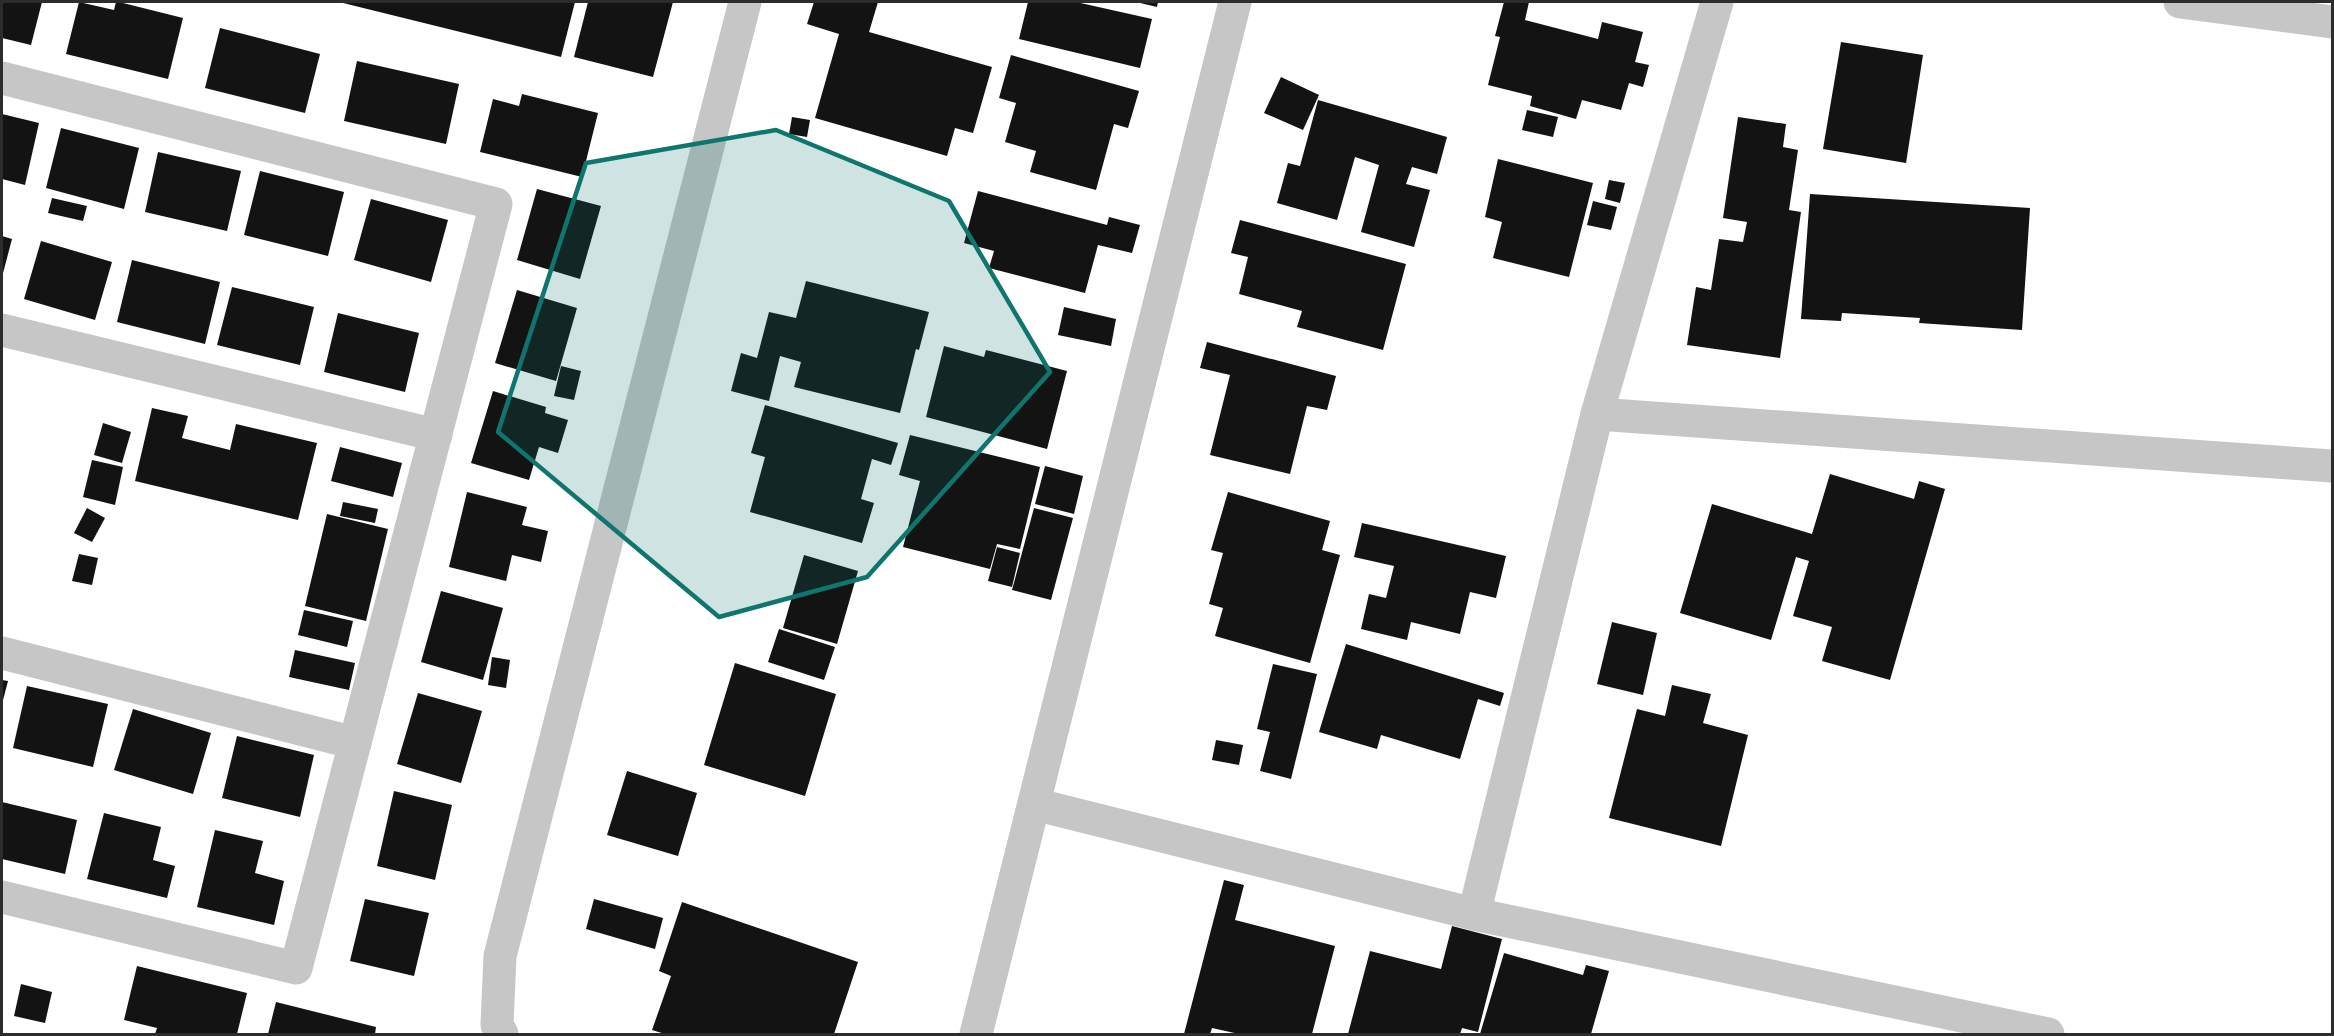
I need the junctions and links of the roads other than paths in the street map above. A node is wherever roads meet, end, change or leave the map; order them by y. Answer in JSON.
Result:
{"nodes":[{"id":1,"x":746,"y":2,"type":"edge"},
{"id":2,"x":1235,"y":2,"type":"edge"},
{"id":3,"x":1717,"y":2,"type":"edge"},
{"id":4,"x":2180,"y":2,"type":"edge"},
{"id":5,"x":2332,"y":22,"type":"edge"},
{"id":6,"x":2,"y":78,"type":"edge"},
{"id":7,"x":2,"y":330,"type":"edge"},
{"id":8,"x":1597,"y":414,"type":"junction"},
{"id":9,"x":436,"y":435,"type":"junction"},
{"id":10,"x":2332,"y":466,"type":"edge"},
{"id":11,"x":2,"y":653,"type":"edge"},
{"id":12,"x":355,"y":743,"type":"junction"},
{"id":13,"x":1035,"y":804,"type":"junction"},
{"id":14,"x":2,"y":897,"type":"edge"},
{"id":15,"x":1474,"y":914,"type":"junction"},
{"id":16,"x":502,"y":1035,"type":"edge"},
{"id":17,"x":976,"y":1035,"type":"edge"},
{"id":18,"x":2048,"y":1035,"type":"edge"}],
"edges":[{"from":1,"to":16,"type":"street"},
{"from":2,"to":13,"type":"street"},
{"from":3,"to":8,"type":"street"},
{"from":4,"to":5,"type":"street"},
{"from":6,"to":9,"type":"street"},
{"from":7,"to":9,"type":"street"},
{"from":8,"to":10,"type":"street"},
{"from":8,"to":15,"type":"street"},
{"from":9,"to":12,"type":"street"},
{"from":11,"to":12,"type":"street"},
{"from":12,"to":14,"type":"street"},
{"from":13,"to":15,"type":"street"},
{"from":13,"to":17,"type":"street"},
{"from":15,"to":18,"type":"street"}]}
